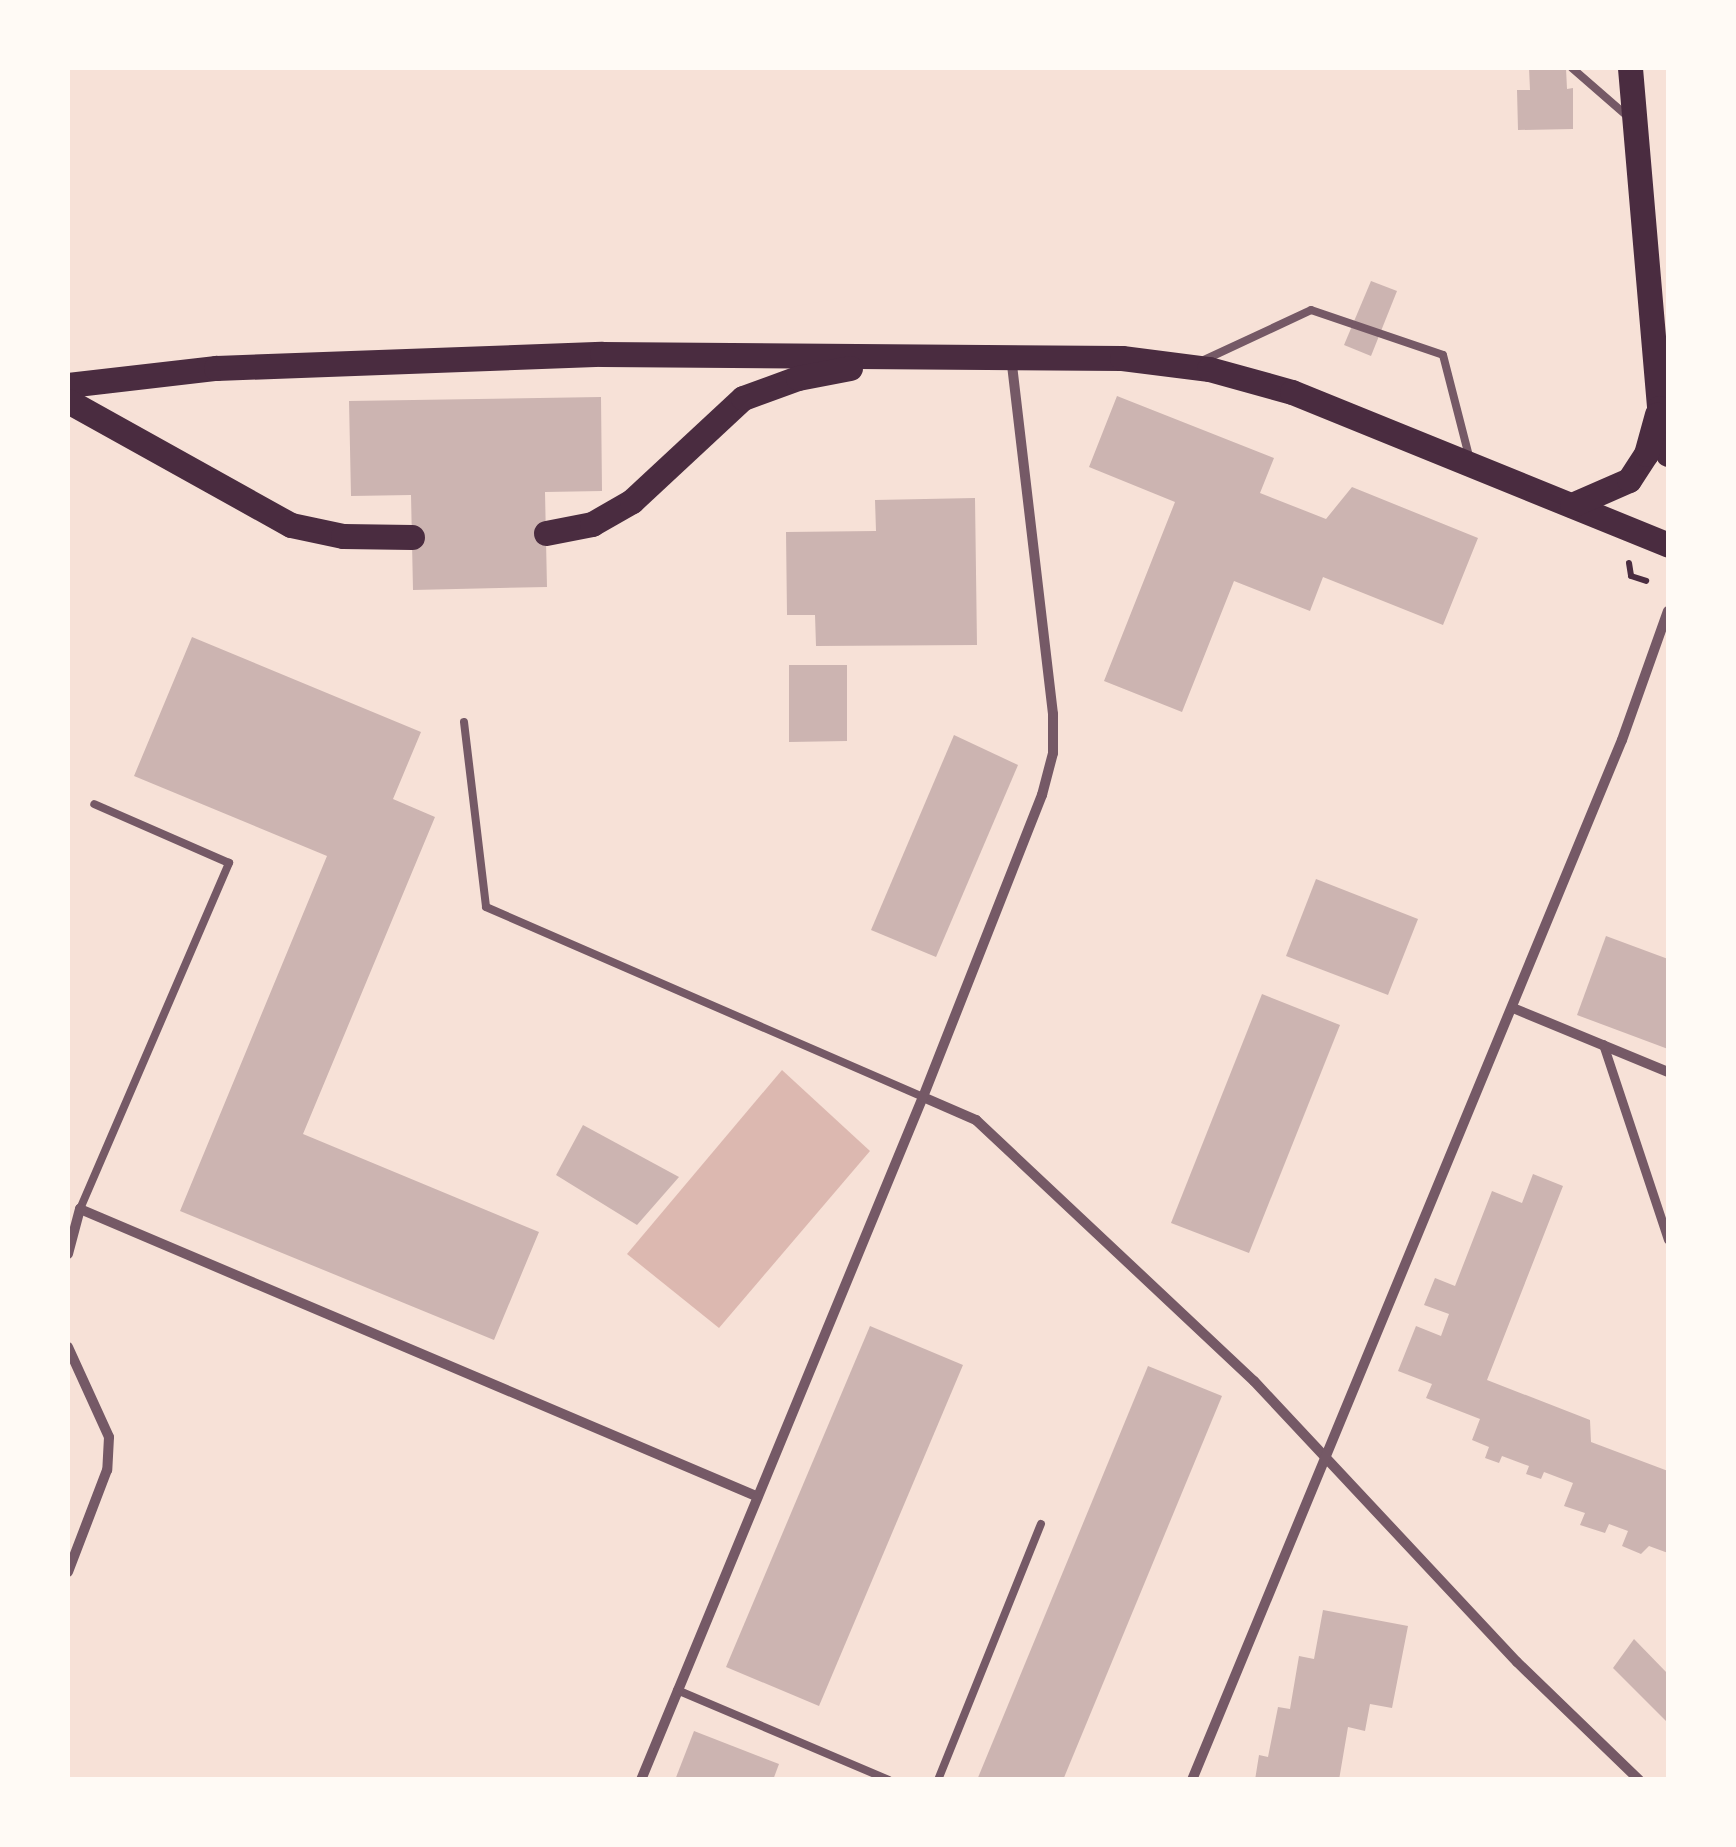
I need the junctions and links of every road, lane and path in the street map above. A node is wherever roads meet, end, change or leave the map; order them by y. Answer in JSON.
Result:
{"nodes":[{"id":1,"x":1572,"y":68,"type":"edge"},
{"id":2,"x":1630,"y":68,"type":"edge"},
{"id":3,"x":1633,"y":120,"type":"junction"},
{"id":4,"x":1011,"y":356,"type":"junction"},
{"id":5,"x":904,"y":358,"type":"junction"},
{"id":6,"x":1190,"y":366,"type":"junction"},
{"id":7,"x":68,"y":385,"type":"edge"},
{"id":8,"x":68,"y":400,"type":"edge"},
{"id":9,"x":1659,"y":408,"type":"junction"},
{"id":10,"x":1668,"y":454,"type":"edge"},
{"id":11,"x":1472,"y":464,"type":"junction"},
{"id":12,"x":1572,"y":506,"type":"junction"},
{"id":13,"x":546,"y":534,"type":"dead end"},
{"id":14,"x":412,"y":537,"type":"dead end"},
{"id":15,"x":1668,"y":545,"type":"edge"},
{"id":16,"x":1668,"y":611,"type":"edge"},
{"id":17,"x":464,"y":722,"type":"dead end"},
{"id":18,"x":94,"y":804,"type":"dead end"},
{"id":19,"x":1513,"y":1008,"type":"junction"},
{"id":20,"x":1602,"y":1044,"type":"junction"},
{"id":21,"x":1668,"y":1072,"type":"edge"},
{"id":22,"x":923,"y":1097,"type":"junction"},
{"id":23,"x":80,"y":1208,"type":"junction"},
{"id":24,"x":1668,"y":1239,"type":"edge"},
{"id":25,"x":68,"y":1254,"type":"edge"},
{"id":26,"x":68,"y":1347,"type":"edge"},
{"id":27,"x":1326,"y":1457,"type":"junction"},
{"id":28,"x":756,"y":1496,"type":"junction"},
{"id":29,"x":1040,"y":1524,"type":"dead end"},
{"id":30,"x":68,"y":1572,"type":"edge"},
{"id":31,"x":677,"y":1690,"type":"junction"},
{"id":32,"x":640,"y":1780,"type":"edge"},
{"id":33,"x":889,"y":1780,"type":"edge"},
{"id":34,"x":938,"y":1780,"type":"edge"},
{"id":35,"x":1192,"y":1780,"type":"edge"},
{"id":36,"x":1639,"y":1780,"type":"edge"}],
"edges":[{"from":1,"to":3,"type":"lane"},
{"from":2,"to":3,"type":"main road"},
{"from":3,"to":9,"type":"main road"},
{"from":4,"to":5,"type":"main road"},
{"from":4,"to":6,"type":"main road"},
{"from":4,"to":22,"type":"street"},
{"from":5,"to":7,"type":"main road"},
{"from":5,"to":13,"type":"main road"},
{"from":6,"to":11,"type":"main road"},
{"from":6,"to":11,"type":"lane"},
{"from":8,"to":14,"type":"main road"},
{"from":9,"to":10,"type":"main road"},
{"from":9,"to":12,"type":"main road"},
{"from":11,"to":12,"type":"main road"},
{"from":12,"to":15,"type":"main road"},
{"from":16,"to":19,"type":"street"},
{"from":17,"to":22,"type":"lane"},
{"from":18,"to":23,"type":"lane"},
{"from":19,"to":20,"type":"street"},
{"from":19,"to":27,"type":"street"},
{"from":20,"to":21,"type":"street"},
{"from":20,"to":24,"type":"street"},
{"from":22,"to":27,"type":"street"},
{"from":22,"to":28,"type":"street"},
{"from":23,"to":25,"type":"street"},
{"from":23,"to":28,"type":"street"},
{"from":26,"to":30,"type":"street"},
{"from":27,"to":35,"type":"street"},
{"from":27,"to":36,"type":"street"},
{"from":28,"to":31,"type":"street"},
{"from":29,"to":34,"type":"lane"},
{"from":31,"to":32,"type":"street"},
{"from":31,"to":33,"type":"lane"}]}
